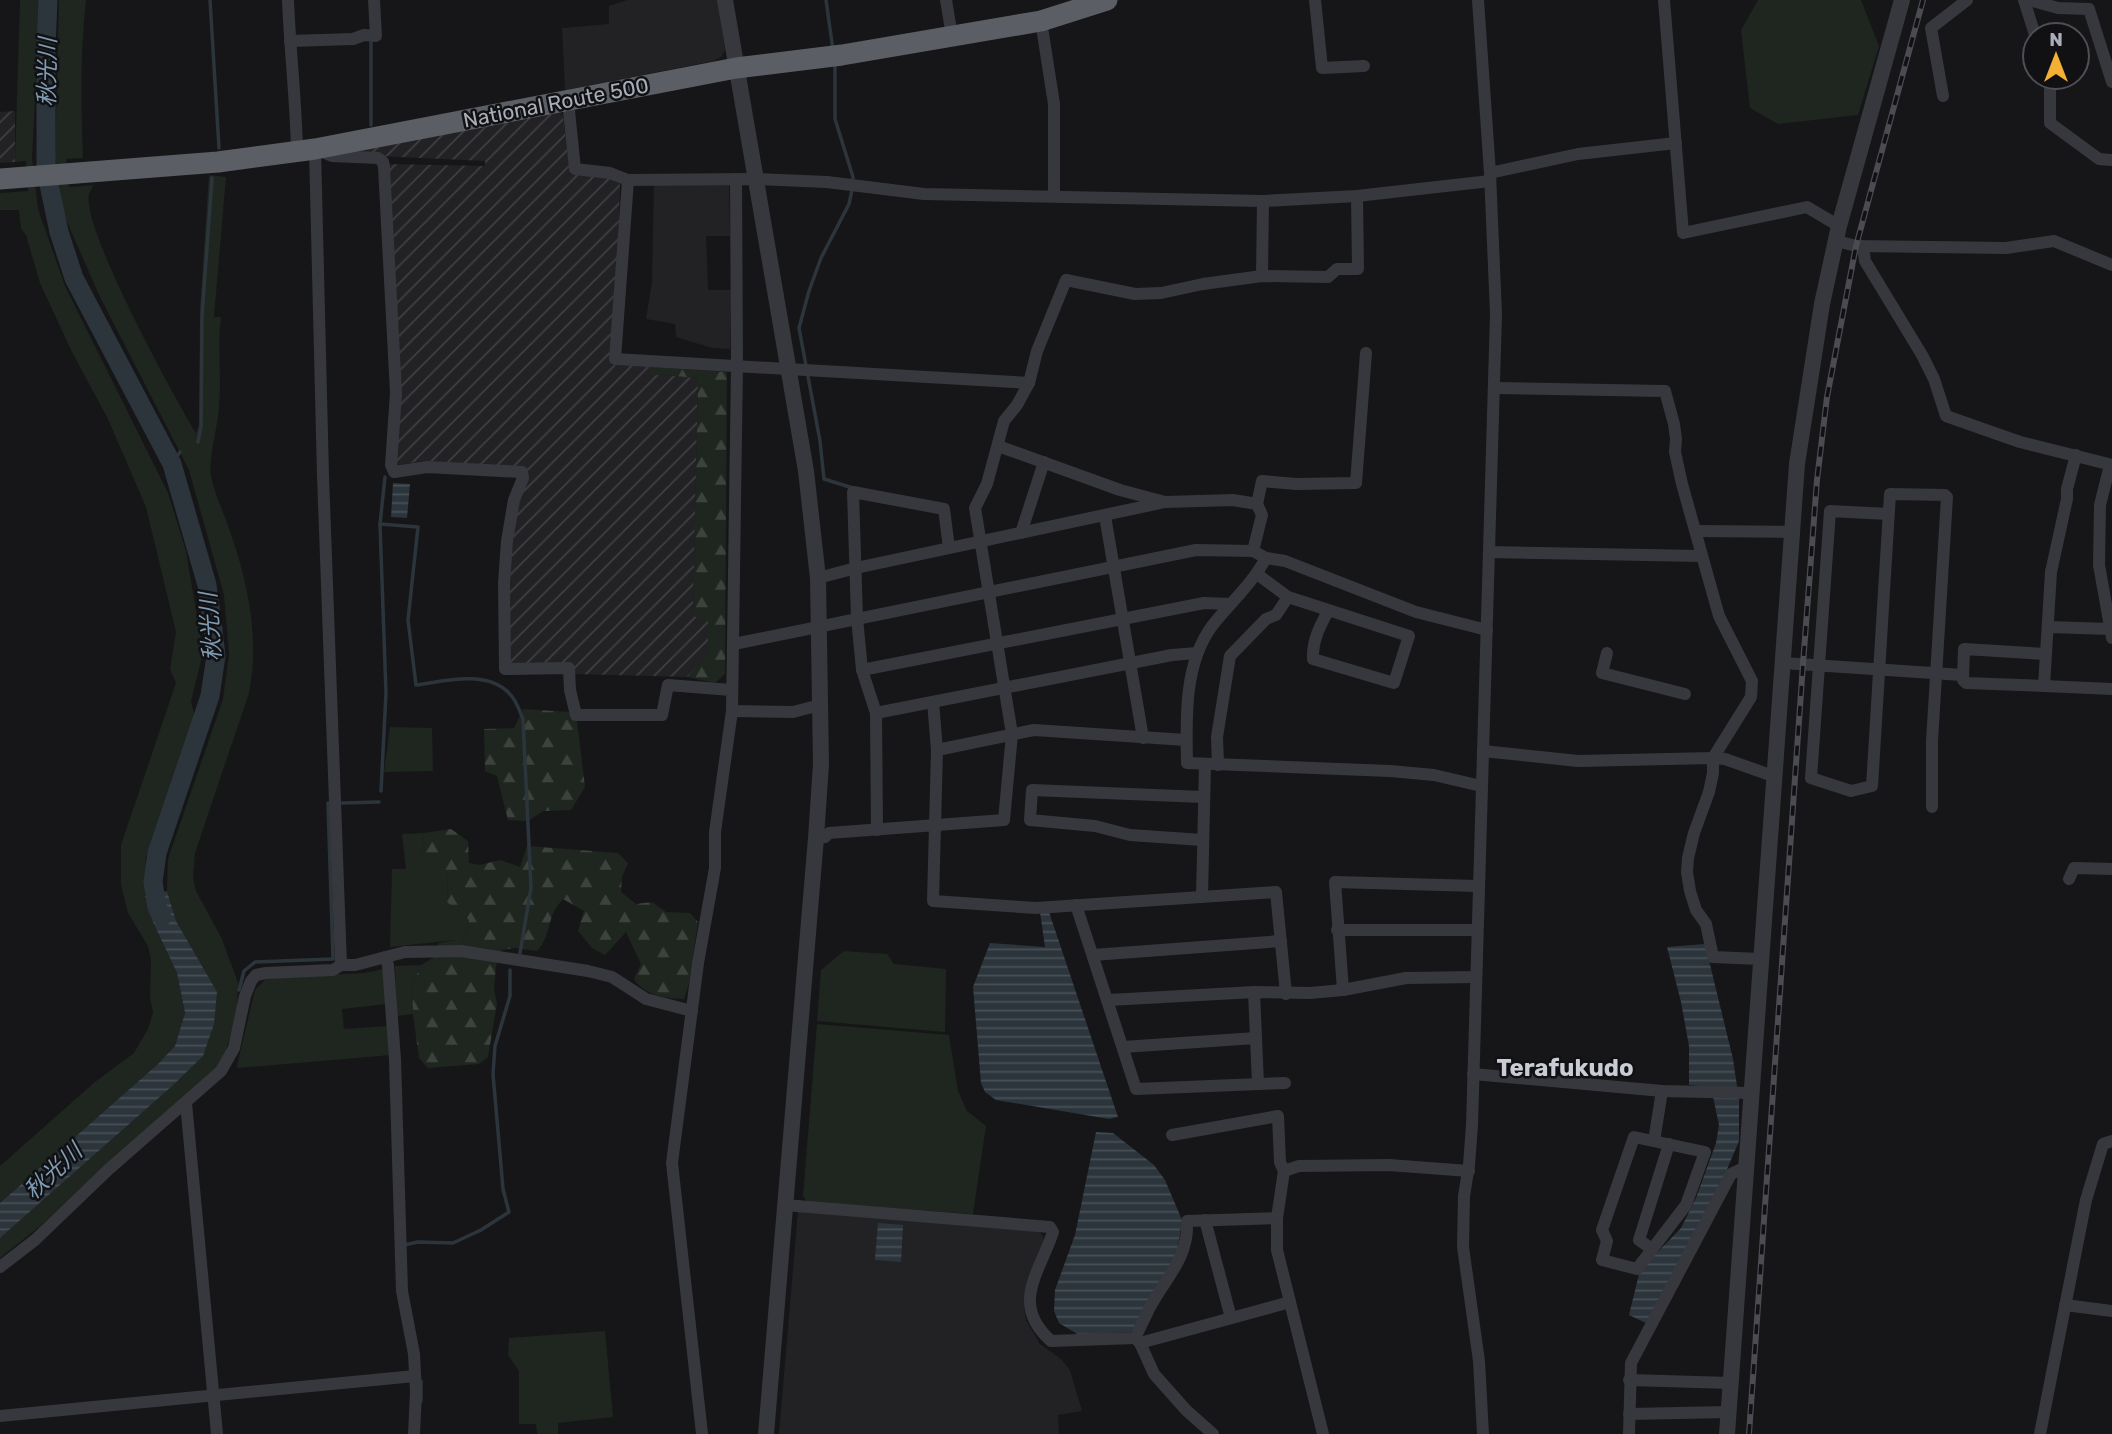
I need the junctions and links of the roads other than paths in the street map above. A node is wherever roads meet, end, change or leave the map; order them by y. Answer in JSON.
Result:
{"nodes":[{"id":1,"x":288,"y":0,"type":"edge"},
{"id":2,"x":374,"y":0,"type":"edge"},
{"id":3,"x":725,"y":0,"type":"edge"},
{"id":4,"x":946,"y":0,"type":"edge"},
{"id":5,"x":1107,"y":0,"type":"edge"},
{"id":6,"x":1315,"y":0,"type":"edge"},
{"id":7,"x":1478,"y":0,"type":"edge"},
{"id":8,"x":1664,"y":0,"type":"edge"},
{"id":9,"x":1902,"y":0,"type":"edge"},
{"id":10,"x":1967,"y":0,"type":"edge"},
{"id":11,"x":2026,"y":0,"type":"edge"},
{"id":12,"x":1041,"y":21,"type":"junction"},
{"id":13,"x":2031,"y":21,"type":"edge"},
{"id":14,"x":952,"y":36,"type":"junction"},
{"id":15,"x":290,"y":41,"type":"junction"},
{"id":16,"x":1364,"y":66,"type":"dead end"},
{"id":17,"x":736,"y":68,"type":"junction"},
{"id":18,"x":2112,"y":82,"type":"edge"},
{"id":19,"x":2050,"y":91,"type":"edge"},
{"id":20,"x":1943,"y":96,"type":"dead end"},
{"id":21,"x":568,"y":101,"type":"junction"},
{"id":22,"x":1676,"y":143,"type":"junction"},
{"id":23,"x":306,"y":150,"type":"junction"},
{"id":24,"x":2112,"y":160,"type":"edge"},
{"id":25,"x":1490,"y":177,"type":"junction"},
{"id":26,"x":0,"y":179,"type":"edge"},
{"id":27,"x":736,"y":179,"type":"junction"},
{"id":28,"x":757,"y":179,"type":"junction"},
{"id":29,"x":628,"y":180,"type":"junction"},
{"id":30,"x":1054,"y":196,"type":"junction"},
{"id":31,"x":1357,"y":196,"type":"junction"},
{"id":32,"x":1263,"y":201,"type":"junction"},
{"id":33,"x":1838,"y":233,"type":"junction"},
{"id":34,"x":1863,"y":246,"type":"junction"},
{"id":35,"x":2112,"y":265,"type":"edge"},
{"id":36,"x":1262,"y":276,"type":"junction"},
{"id":37,"x":1366,"y":353,"type":"dead end"},
{"id":38,"x":737,"y":366,"type":"junction"},
{"id":39,"x":789,"y":369,"type":"junction"},
{"id":40,"x":1030,"y":383,"type":"junction"},
{"id":41,"x":1494,"y":388,"type":"junction"},
{"id":42,"x":998,"y":446,"type":"junction"},
{"id":43,"x":2112,"y":451,"type":"edge"},
{"id":44,"x":2076,"y":455,"type":"junction"},
{"id":45,"x":1044,"y":462,"type":"junction"},
{"id":46,"x":2110,"y":465,"type":"edge"},
{"id":47,"x":1165,"y":502,"type":"junction"},
{"id":48,"x":1257,"y":504,"type":"junction"},
{"id":49,"x":1888,"y":514,"type":"junction"},
{"id":50,"x":1105,"y":516,"type":"junction"},
{"id":51,"x":1696,"y":531,"type":"junction"},
{"id":52,"x":1793,"y":532,"type":"junction"},
{"id":53,"x":1021,"y":533,"type":"junction"},
{"id":54,"x":979,"y":542,"type":"junction"},
{"id":55,"x":949,"y":548,"type":"junction"},
{"id":56,"x":1253,"y":551,"type":"junction"},
{"id":57,"x":1489,"y":552,"type":"junction"},
{"id":58,"x":1701,"y":556,"type":"junction"},
{"id":59,"x":1266,"y":558,"type":"junction"},
{"id":60,"x":856,"y":568,"type":"junction"},
{"id":61,"x":1113,"y":569,"type":"junction"},
{"id":62,"x":1257,"y":574,"type":"junction"},
{"id":63,"x":818,"y":578,"type":"junction"},
{"id":64,"x":989,"y":593,"type":"junction"},
{"id":65,"x":1288,"y":597,"type":"junction"},
{"id":66,"x":1230,"y":604,"type":"junction"},
{"id":67,"x":1328,"y":611,"type":"junction"},
{"id":68,"x":857,"y":618,"type":"junction"},
{"id":69,"x":1121,"y":619,"type":"junction"},
{"id":70,"x":820,"y":626,"type":"junction"},
{"id":71,"x":2048,"y":626,"type":"junction"},
{"id":72,"x":2111,"y":626,"type":"edge"},
{"id":73,"x":1487,"y":630,"type":"junction"},
{"id":74,"x":997,"y":642,"type":"junction"},
{"id":75,"x":734,"y":644,"type":"junction"},
{"id":76,"x":1197,"y":653,"type":"junction"},
{"id":77,"x":1607,"y":653,"type":"dead end"},
{"id":78,"x":2045,"y":654,"type":"junction"},
{"id":79,"x":1129,"y":663,"type":"junction"},
{"id":80,"x":1783,"y":663,"type":"junction"},
{"id":81,"x":1818,"y":665,"type":"junction"},
{"id":82,"x":862,"y":670,"type":"junction"},
{"id":83,"x":1878,"y":671,"type":"junction"},
{"id":84,"x":1936,"y":674,"type":"junction"},
{"id":85,"x":1962,"y":674,"type":"junction"},
{"id":86,"x":2043,"y":686,"type":"junction"},
{"id":87,"x":1004,"y":688,"type":"junction"},
{"id":88,"x":731,"y":690,"type":"junction"},
{"id":89,"x":2112,"y":690,"type":"edge"},
{"id":90,"x":1685,"y":694,"type":"dead end"},
{"id":91,"x":933,"y":702,"type":"junction"},
{"id":92,"x":820,"y":705,"type":"junction"},
{"id":93,"x":732,"y":711,"type":"junction"},
{"id":94,"x":876,"y":713,"type":"junction"},
{"id":95,"x":1012,"y":734,"type":"junction"},
{"id":96,"x":1143,"y":738,"type":"junction"},
{"id":97,"x":1186,"y":740,"type":"junction"},
{"id":98,"x":937,"y":750,"type":"junction"},
{"id":99,"x":1483,"y":751,"type":"junction"},
{"id":100,"x":1713,"y":758,"type":"junction"},
{"id":101,"x":1212,"y":765,"type":"junction"},
{"id":102,"x":1776,"y":777,"type":"junction"},
{"id":103,"x":1482,"y":786,"type":"junction"},
{"id":104,"x":1203,"y":797,"type":"junction"},
{"id":105,"x":1932,"y":807,"type":"dead end"},
{"id":106,"x":937,"y":826,"type":"junction"},
{"id":107,"x":877,"y":830,"type":"junction"},
{"id":108,"x":816,"y":838,"type":"junction"},
{"id":109,"x":1202,"y":840,"type":"junction"},
{"id":110,"x":2112,"y":869,"type":"edge"},
{"id":111,"x":2069,"y":878,"type":"dead end"},
{"id":112,"x":1478,"y":886,"type":"junction"},
{"id":113,"x":1202,"y":897,"type":"junction"},
{"id":114,"x":1076,"y":905,"type":"junction"},
{"id":115,"x":1337,"y":930,"type":"junction"},
{"id":116,"x":1477,"y":930,"type":"junction"},
{"id":117,"x":1281,"y":941,"type":"junction"},
{"id":118,"x":1093,"y":955,"type":"junction"},
{"id":119,"x":385,"y":957,"type":"junction"},
{"id":120,"x":1760,"y":959,"type":"junction"},
{"id":121,"x":341,"y":965,"type":"junction"},
{"id":122,"x":1476,"y":977,"type":"junction"},
{"id":123,"x":1343,"y":990,"type":"junction"},
{"id":124,"x":1254,"y":992,"type":"junction"},
{"id":125,"x":1286,"y":993,"type":"junction"},
{"id":126,"x":1109,"y":1000,"type":"junction"},
{"id":127,"x":692,"y":1011,"type":"junction"},
{"id":128,"x":1256,"y":1038,"type":"junction"},
{"id":129,"x":1123,"y":1047,"type":"junction"},
{"id":130,"x":1473,"y":1074,"type":"junction"},
{"id":131,"x":1284,"y":1083,"type":"dead end"},
{"id":132,"x":1258,"y":1084,"type":"junction"},
{"id":133,"x":1662,"y":1091,"type":"junction"},
{"id":134,"x":1751,"y":1093,"type":"junction"},
{"id":135,"x":186,"y":1102,"type":"junction"},
{"id":136,"x":1172,"y":1135,"type":"dead end"},
{"id":137,"x":1654,"y":1140,"type":"junction"},
{"id":138,"x":2112,"y":1141,"type":"edge"},
{"id":139,"x":1669,"y":1144,"type":"junction"},
{"id":140,"x":1746,"y":1167,"type":"junction"},
{"id":141,"x":1283,"y":1171,"type":"junction"},
{"id":142,"x":1469,"y":1171,"type":"junction"},
{"id":143,"x":785,"y":1205,"type":"junction"},
{"id":144,"x":1277,"y":1218,"type":"junction"},
{"id":145,"x":1205,"y":1220,"type":"junction"},
{"id":146,"x":1652,"y":1249,"type":"junction"},
{"id":147,"x":0,"y":1267,"type":"edge"},
{"id":148,"x":1290,"y":1302,"type":"junction"},
{"id":149,"x":2065,"y":1305,"type":"junction"},
{"id":150,"x":2112,"y":1311,"type":"edge"},
{"id":151,"x":1231,"y":1318,"type":"junction"},
{"id":152,"x":1138,"y":1341,"type":"junction"},
{"id":153,"x":415,"y":1376,"type":"junction"},
{"id":154,"x":1629,"y":1380,"type":"junction"},
{"id":155,"x":1730,"y":1383,"type":"junction"},
{"id":156,"x":214,"y":1396,"type":"junction"},
{"id":157,"x":1728,"y":1412,"type":"junction"},
{"id":158,"x":1629,"y":1414,"type":"junction"},
{"id":159,"x":0,"y":1416,"type":"edge"},
{"id":160,"x":217,"y":1434,"type":"edge"},
{"id":161,"x":414,"y":1434,"type":"edge"},
{"id":162,"x":702,"y":1434,"type":"edge"},
{"id":163,"x":766,"y":1434,"type":"edge"},
{"id":164,"x":1213,"y":1434,"type":"edge"},
{"id":165,"x":1323,"y":1434,"type":"edge"},
{"id":166,"x":1483,"y":1434,"type":"edge"},
{"id":167,"x":1629,"y":1434,"type":"edge"},
{"id":168,"x":1727,"y":1434,"type":"edge"},
{"id":169,"x":2040,"y":1434,"type":"edge"}],
"edges":[{"from":1,"to":15,"type":"street"},
{"from":2,"to":15,"type":"street"},
{"from":3,"to":17,"type":"street"},
{"from":4,"to":14,"type":"street"},
{"from":5,"to":12,"type":"highway","name":"National Route 500"},
{"from":6,"to":16,"type":"street"},
{"from":7,"to":25,"type":"street"},
{"from":8,"to":22,"type":"street"},
{"from":9,"to":33,"type":"street"},
{"from":10,"to":20,"type":"street"},
{"from":11,"to":13,"type":"street"},
{"from":11,"to":18,"type":"street"},
{"from":12,"to":14,"type":"highway","name":"National Route 500"},
{"from":12,"to":30,"type":"street"},
{"from":14,"to":17,"type":"highway","name":"National Route 500"},
{"from":15,"to":23,"type":"street"},
{"from":17,"to":21,"type":"highway","name":"National Route 500"},
{"from":17,"to":28,"type":"street"},
{"from":19,"to":24,"type":"street"},
{"from":21,"to":23,"type":"highway","name":"National Route 500"},
{"from":21,"to":29,"type":"street"},
{"from":22,"to":25,"type":"street"},
{"from":22,"to":33,"type":"street"},
{"from":23,"to":26,"type":"highway","name":"National Route 500"},
{"from":23,"to":88,"type":"street"},
{"from":23,"to":121,"type":"street"},
{"from":25,"to":31,"type":"street"},
{"from":25,"to":41,"type":"street"},
{"from":27,"to":28,"type":"street"},
{"from":27,"to":29,"type":"street"},
{"from":27,"to":38,"type":"street"},
{"from":28,"to":30,"type":"street"},
{"from":28,"to":39,"type":"street"},
{"from":29,"to":38,"type":"street"},
{"from":30,"to":32,"type":"street"},
{"from":31,"to":32,"type":"street"},
{"from":31,"to":36,"type":"street"},
{"from":32,"to":36,"type":"street"},
{"from":33,"to":34,"type":"street"},
{"from":33,"to":52,"type":"street"},
{"from":34,"to":35,"type":"street"},
{"from":34,"to":44,"type":"street"},
{"from":36,"to":40,"type":"street"},
{"from":37,"to":48,"type":"street"},
{"from":38,"to":39,"type":"street"},
{"from":38,"to":75,"type":"street"},
{"from":39,"to":40,"type":"street"},
{"from":39,"to":63,"type":"street"},
{"from":40,"to":42,"type":"street"},
{"from":41,"to":51,"type":"street"},
{"from":41,"to":57,"type":"street"},
{"from":42,"to":45,"type":"street"},
{"from":42,"to":54,"type":"street"},
{"from":43,"to":46,"type":"street"},
{"from":44,"to":46,"type":"street"},
{"from":44,"to":71,"type":"street"},
{"from":45,"to":47,"type":"street"},
{"from":45,"to":53,"type":"street"},
{"from":46,"to":72,"type":"street"},
{"from":47,"to":48,"type":"street"},
{"from":47,"to":50,"type":"street"},
{"from":48,"to":56,"type":"street"},
{"from":49,"to":81,"type":"street"},
{"from":49,"to":83,"type":"street"},
{"from":49,"to":84,"type":"street"},
{"from":50,"to":53,"type":"street"},
{"from":50,"to":61,"type":"street"},
{"from":51,"to":52,"type":"street"},
{"from":51,"to":58,"type":"street"},
{"from":52,"to":80,"type":"street"},
{"from":53,"to":54,"type":"street"},
{"from":54,"to":55,"type":"street"},
{"from":54,"to":64,"type":"street"},
{"from":55,"to":60,"type":"street"},
{"from":55,"to":60,"type":"street"},
{"from":56,"to":59,"type":"street"},
{"from":56,"to":61,"type":"street"},
{"from":57,"to":58,"type":"street"},
{"from":57,"to":73,"type":"street"},
{"from":58,"to":100,"type":"street"},
{"from":59,"to":62,"type":"street"},
{"from":59,"to":73,"type":"street"},
{"from":60,"to":63,"type":"street"},
{"from":60,"to":68,"type":"street"},
{"from":61,"to":64,"type":"street"},
{"from":61,"to":69,"type":"street"},
{"from":62,"to":65,"type":"street"},
{"from":62,"to":66,"type":"street"},
{"from":63,"to":70,"type":"street"},
{"from":64,"to":68,"type":"street"},
{"from":64,"to":74,"type":"street"},
{"from":65,"to":67,"type":"street"},
{"from":65,"to":101,"type":"street"},
{"from":66,"to":69,"type":"street"},
{"from":66,"to":76,"type":"street"},
{"from":67,"to":67,"type":"street"},
{"from":68,"to":70,"type":"street"},
{"from":68,"to":82,"type":"street"},
{"from":69,"to":74,"type":"street"},
{"from":69,"to":79,"type":"street"},
{"from":70,"to":75,"type":"street"},
{"from":70,"to":92,"type":"street"},
{"from":71,"to":72,"type":"street"},
{"from":71,"to":78,"type":"street"},
{"from":73,"to":99,"type":"street"},
{"from":74,"to":82,"type":"street"},
{"from":74,"to":87,"type":"street"},
{"from":75,"to":88,"type":"street"},
{"from":76,"to":79,"type":"street"},
{"from":76,"to":97,"type":"street"},
{"from":77,"to":90,"type":"street"},
{"from":78,"to":85,"type":"street"},
{"from":78,"to":86,"type":"street"},
{"from":79,"to":87,"type":"street"},
{"from":79,"to":96,"type":"street"},
{"from":80,"to":81,"type":"street"},
{"from":80,"to":102,"type":"street"},
{"from":81,"to":83,"type":"street"},
{"from":81,"to":83,"type":"street"},
{"from":82,"to":94,"type":"street"},
{"from":83,"to":84,"type":"street"},
{"from":84,"to":85,"type":"street"},
{"from":84,"to":105,"type":"street"},
{"from":85,"to":86,"type":"street"},
{"from":86,"to":89,"type":"street"},
{"from":87,"to":91,"type":"street"},
{"from":87,"to":95,"type":"street"},
{"from":88,"to":93,"type":"street"},
{"from":91,"to":94,"type":"street"},
{"from":91,"to":98,"type":"street"},
{"from":92,"to":93,"type":"street"},
{"from":92,"to":108,"type":"street"},
{"from":93,"to":127,"type":"street"},
{"from":94,"to":107,"type":"street"},
{"from":95,"to":96,"type":"street"},
{"from":95,"to":98,"type":"street"},
{"from":95,"to":106,"type":"street"},
{"from":96,"to":97,"type":"street"},
{"from":97,"to":101,"type":"street"},
{"from":98,"to":106,"type":"street"},
{"from":99,"to":100,"type":"street"},
{"from":99,"to":103,"type":"street"},
{"from":100,"to":102,"type":"street"},
{"from":100,"to":120,"type":"street"},
{"from":101,"to":103,"type":"street"},
{"from":101,"to":104,"type":"street"},
{"from":102,"to":120,"type":"street"},
{"from":103,"to":112,"type":"street"},
{"from":104,"to":109,"type":"street"},
{"from":104,"to":109,"type":"street"},
{"from":106,"to":107,"type":"street"},
{"from":106,"to":114,"type":"street"},
{"from":107,"to":108,"type":"street"},
{"from":108,"to":143,"type":"street"},
{"from":109,"to":113,"type":"street"},
{"from":110,"to":111,"type":"street"},
{"from":112,"to":115,"type":"street"},
{"from":112,"to":116,"type":"street"},
{"from":113,"to":114,"type":"street"},
{"from":113,"to":117,"type":"street"},
{"from":114,"to":118,"type":"street"},
{"from":115,"to":116,"type":"street"},
{"from":115,"to":123,"type":"street"},
{"from":116,"to":122,"type":"street"},
{"from":117,"to":118,"type":"street"},
{"from":117,"to":125,"type":"street"},
{"from":118,"to":126,"type":"street"},
{"from":119,"to":121,"type":"street"},
{"from":119,"to":127,"type":"street"},
{"from":119,"to":153,"type":"street"},
{"from":120,"to":134,"type":"street"},
{"from":121,"to":135,"type":"street"},
{"from":122,"to":123,"type":"street"},
{"from":122,"to":130,"type":"street"},
{"from":123,"to":125,"type":"street"},
{"from":124,"to":125,"type":"street"},
{"from":124,"to":126,"type":"street"},
{"from":124,"to":128,"type":"street"},
{"from":126,"to":129,"type":"street"},
{"from":127,"to":162,"type":"street"},
{"from":128,"to":129,"type":"street"},
{"from":128,"to":132,"type":"street"},
{"from":129,"to":132,"type":"street"},
{"from":130,"to":133,"type":"street"},
{"from":130,"to":142,"type":"street"},
{"from":131,"to":132,"type":"street"},
{"from":133,"to":134,"type":"street"},
{"from":133,"to":137,"type":"street"},
{"from":134,"to":140,"type":"street"},
{"from":135,"to":147,"type":"street"},
{"from":135,"to":156,"type":"street"},
{"from":136,"to":141,"type":"street"},
{"from":137,"to":139,"type":"street"},
{"from":137,"to":146,"type":"street"},
{"from":138,"to":149,"type":"street"},
{"from":139,"to":146,"type":"street"},
{"from":139,"to":146,"type":"street"},
{"from":140,"to":154,"type":"street"},
{"from":140,"to":155,"type":"street"},
{"from":141,"to":142,"type":"street"},
{"from":141,"to":144,"type":"street"},
{"from":142,"to":166,"type":"street"},
{"from":143,"to":152,"type":"street"},
{"from":143,"to":163,"type":"street"},
{"from":144,"to":145,"type":"street"},
{"from":144,"to":148,"type":"street"},
{"from":145,"to":151,"type":"street"},
{"from":145,"to":152,"type":"street"},
{"from":148,"to":151,"type":"street"},
{"from":148,"to":165,"type":"street"},
{"from":149,"to":150,"type":"street"},
{"from":149,"to":169,"type":"street"},
{"from":151,"to":152,"type":"street"},
{"from":152,"to":164,"type":"street"},
{"from":153,"to":156,"type":"street"},
{"from":153,"to":161,"type":"street"},
{"from":154,"to":155,"type":"street"},
{"from":154,"to":158,"type":"street"},
{"from":155,"to":157,"type":"street"},
{"from":156,"to":159,"type":"street"},
{"from":156,"to":160,"type":"street"},
{"from":157,"to":158,"type":"street"},
{"from":157,"to":168,"type":"street"},
{"from":158,"to":167,"type":"street"}]}
